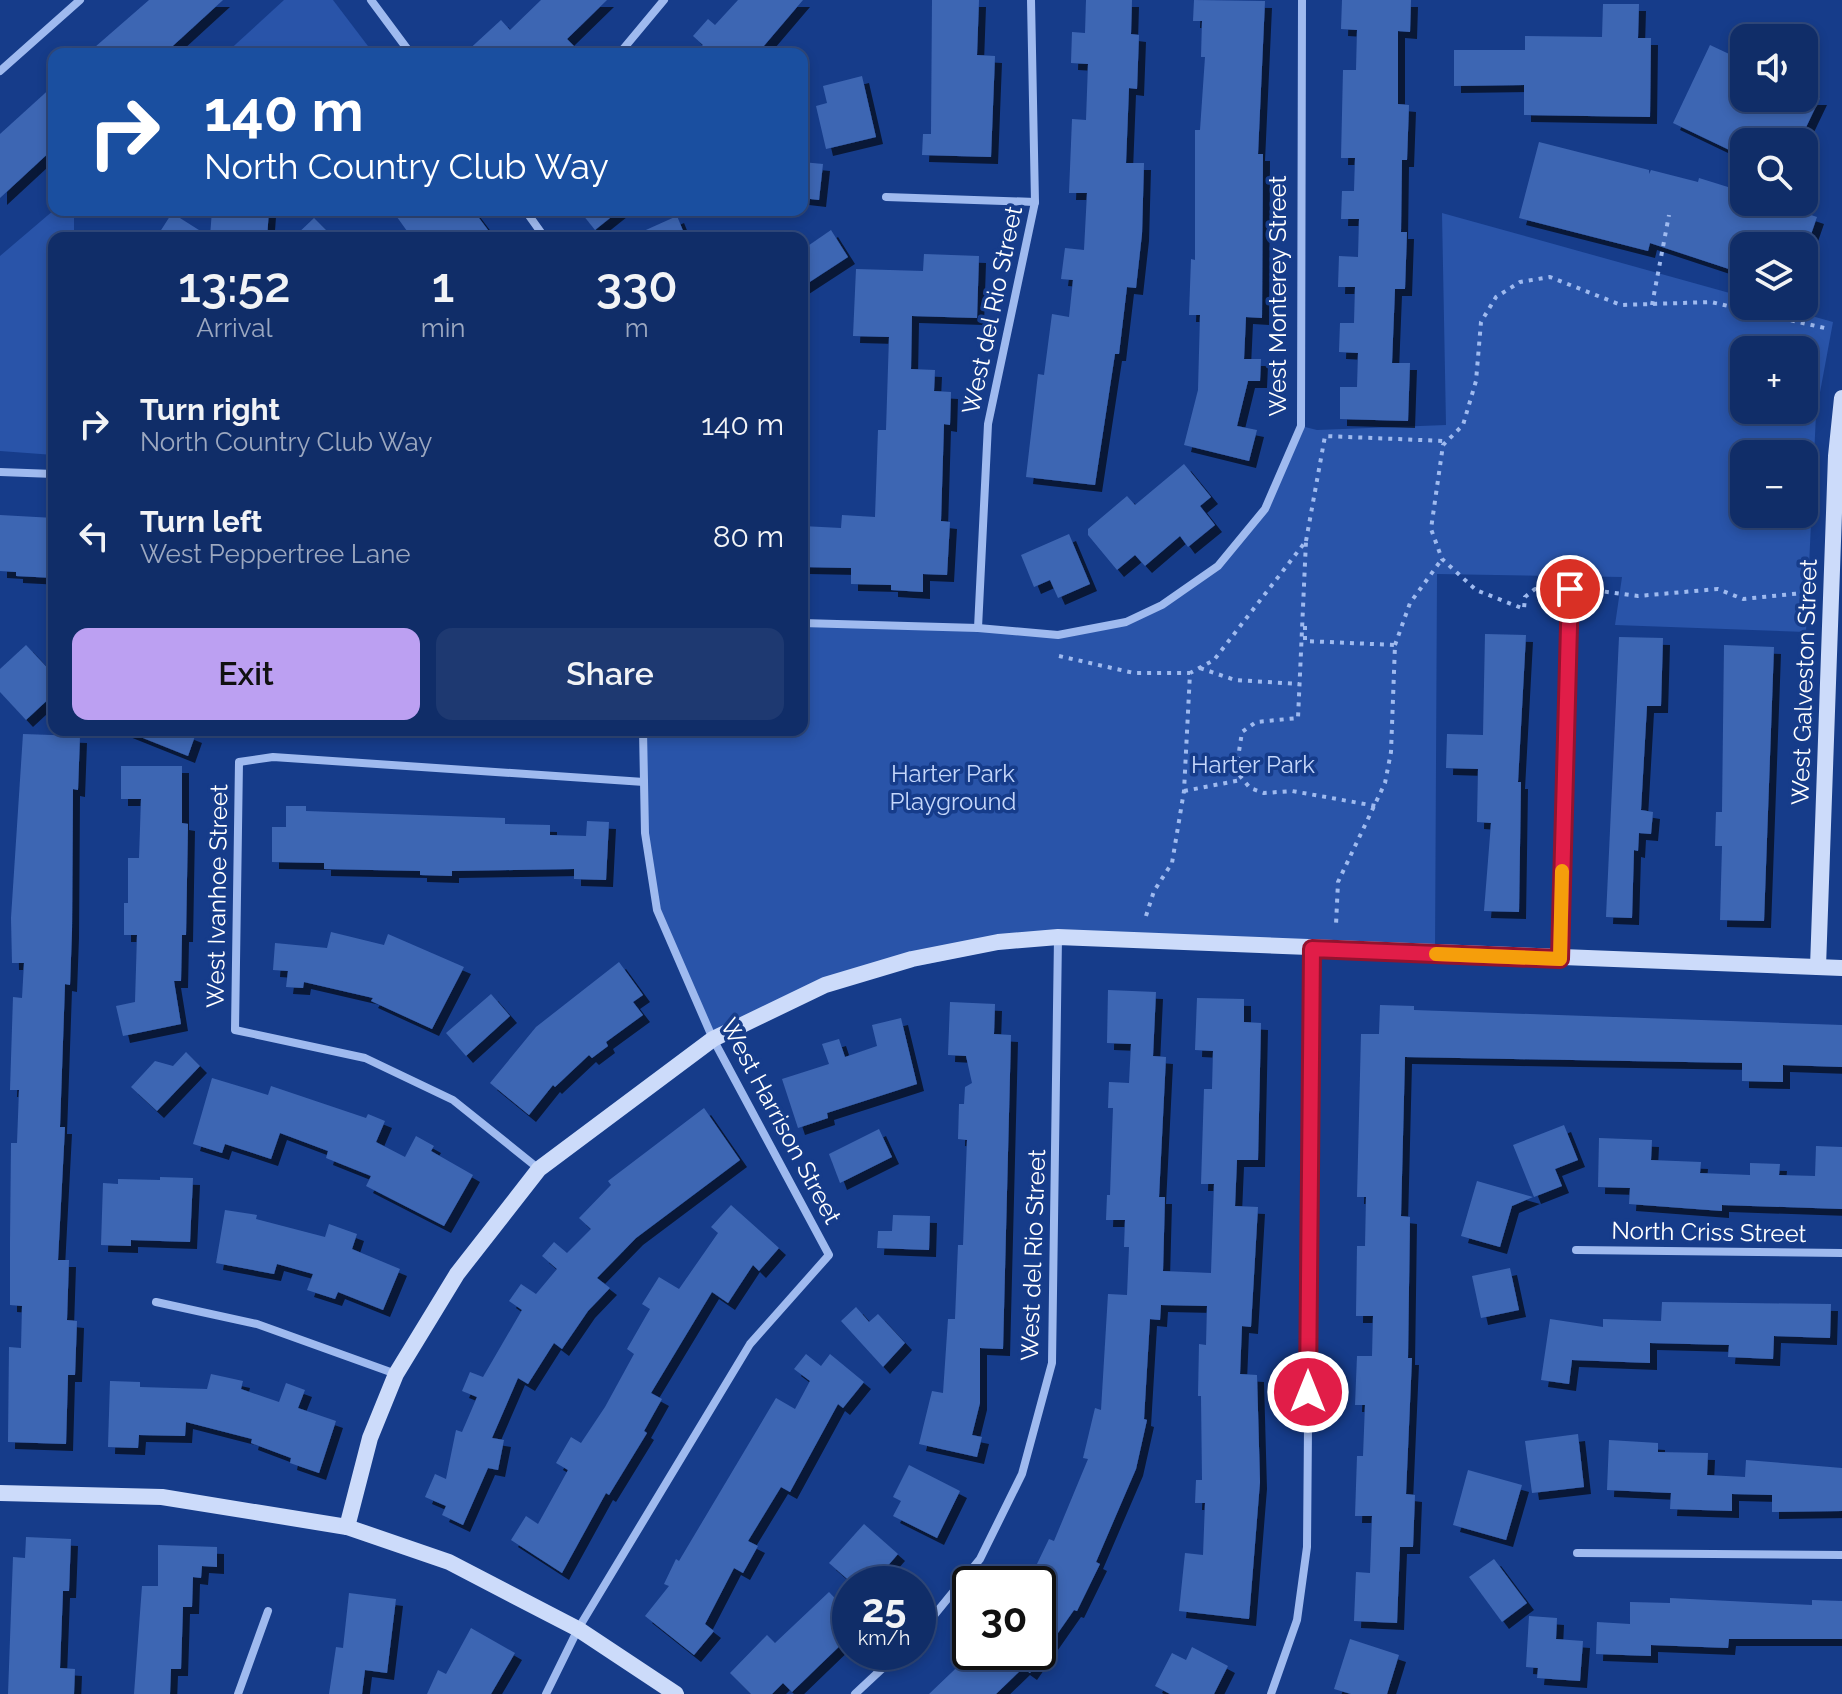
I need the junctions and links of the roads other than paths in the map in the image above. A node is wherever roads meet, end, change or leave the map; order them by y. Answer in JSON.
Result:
{"nodes":[{"id":1,"x":80,"y":0,"type":"edge"},
{"id":2,"x":371,"y":0,"type":"edge"},
{"id":3,"x":664,"y":0,"type":"edge"},
{"id":4,"x":1031,"y":0,"type":"edge"},
{"id":5,"x":1302,"y":0,"type":"edge"},
{"id":6,"x":407,"y":48,"type":"edge"},
{"id":7,"x":624,"y":48,"type":"edge"},
{"id":8,"x":0,"y":71,"type":"edge"},
{"id":9,"x":886,"y":197,"type":"dead end"},
{"id":10,"x":1035,"y":202,"type":"junction"},
{"id":11,"x":1842,"y":398,"type":"edge"},
{"id":12,"x":0,"y":472,"type":"edge"},
{"id":13,"x":48,"y":474,"type":"edge"},
{"id":14,"x":1570,"y":589,"type":"road end"},
{"id":15,"x":808,"y":623,"type":"edge"},
{"id":16,"x":978,"y":628,"type":"junction"},
{"id":17,"x":643,"y":736,"type":"edge"},
{"id":18,"x":644,"y":782,"type":"junction"},
{"id":19,"x":1058,"y":937,"type":"junction"},
{"id":20,"x":1312,"y":949,"type":"junction"},
{"id":21,"x":1560,"y":959,"type":"junction"},
{"id":22,"x":1818,"y":967,"type":"junction"},
{"id":23,"x":1842,"y":968,"type":"edge"},
{"id":24,"x":713,"y":1039,"type":"junction"},
{"id":25,"x":539,"y":1169,"type":"junction"},
{"id":26,"x":1576,"y":1250,"type":"dead end"},
{"id":27,"x":1842,"y":1253,"type":"edge"},
{"id":28,"x":156,"y":1302,"type":"dead end"},
{"id":29,"x":396,"y":1374,"type":"junction"},
{"id":30,"x":0,"y":1493,"type":"edge"},
{"id":31,"x":347,"y":1527,"type":"junction"},
{"id":32,"x":1577,"y":1553,"type":"dead end"},
{"id":33,"x":1842,"y":1555,"type":"edge"},
{"id":34,"x":268,"y":1611,"type":"dead end"},
{"id":35,"x":936,"y":1613,"type":"edge"},
{"id":36,"x":578,"y":1629,"type":"junction"},
{"id":37,"x":881,"y":1670,"type":"edge"},
{"id":38,"x":238,"y":1694,"type":"edge"},
{"id":39,"x":546,"y":1694,"type":"edge"},
{"id":40,"x":676,"y":1694,"type":"edge"},
{"id":41,"x":855,"y":1694,"type":"edge"},
{"id":42,"x":1271,"y":1694,"type":"edge"}],
"edges":[{"from":1,"to":8,"type":"street"},
{"from":2,"to":6,"type":"street"},
{"from":3,"to":7,"type":"street"},
{"from":4,"to":10,"type":"street","name":"West del Rio Street"},
{"from":5,"to":16,"type":"street","name":"West Monterey Street"},
{"from":9,"to":10,"type":"street"},
{"from":10,"to":16,"type":"street","name":"West del Rio Street"},
{"from":11,"to":22,"type":"street","name":"West Galveston Street"},
{"from":12,"to":13,"type":"street"},
{"from":14,"to":21,"type":"street"},
{"from":15,"to":16,"type":"street","name":"West Monterey Street"},
{"from":17,"to":18,"type":"street","name":"West Harrison Street"},
{"from":18,"to":24,"type":"street","name":"West Harrison Street"},
{"from":18,"to":25,"type":"street","name":"West Ivanhoe Street"},
{"from":19,"to":20,"type":"street"},
{"from":19,"to":24,"type":"street"},
{"from":19,"to":35,"type":"street","name":"West del Rio Street"},
{"from":20,"to":21,"type":"street"},
{"from":20,"to":42,"type":"street"},
{"from":21,"to":22,"type":"street"},
{"from":22,"to":23,"type":"street"},
{"from":24,"to":25,"type":"street"},
{"from":24,"to":36,"type":"street","name":"West Harrison Street"},
{"from":25,"to":29,"type":"street"},
{"from":26,"to":27,"type":"street","name":"North Criss Street"},
{"from":28,"to":29,"type":"street"},
{"from":29,"to":31,"type":"street"},
{"from":30,"to":31,"type":"street"},
{"from":31,"to":36,"type":"street"},
{"from":32,"to":33,"type":"street"},
{"from":34,"to":38,"type":"street"},
{"from":36,"to":39,"type":"street","name":"West Harrison Street"},
{"from":36,"to":40,"type":"street"},
{"from":37,"to":41,"type":"street"}]}
